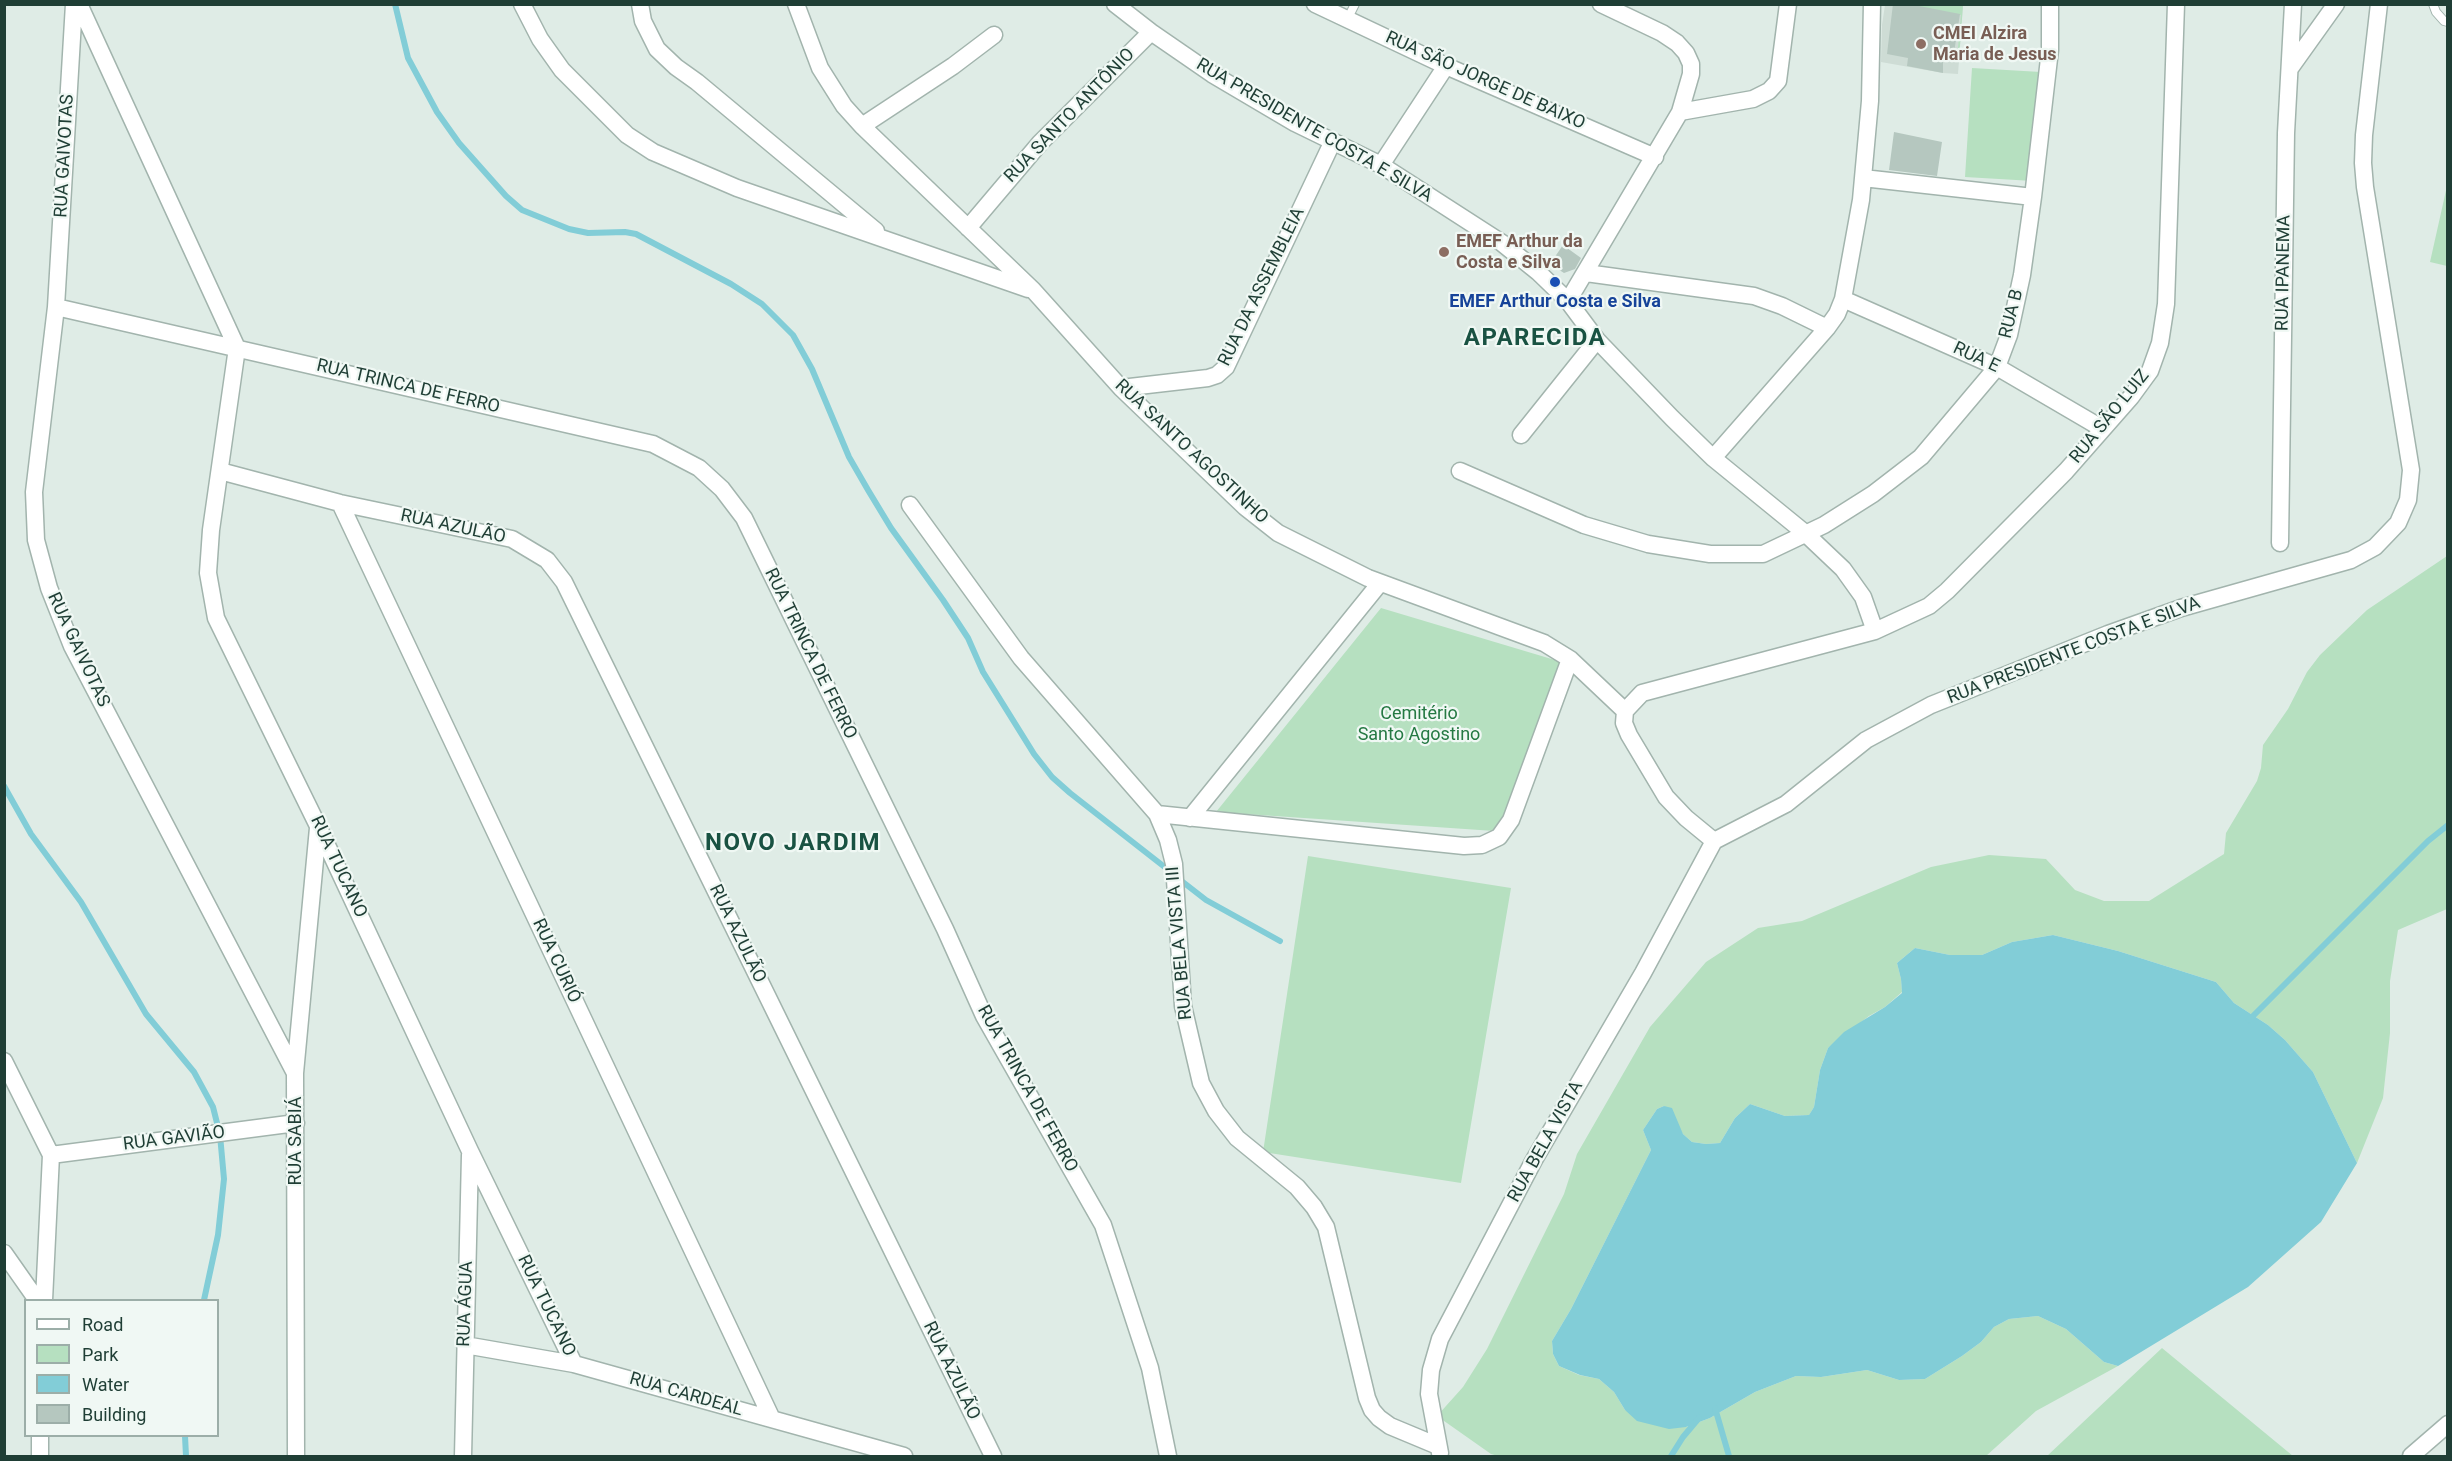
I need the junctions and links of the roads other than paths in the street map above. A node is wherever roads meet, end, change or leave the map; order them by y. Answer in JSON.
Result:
{"nodes":[{"id":1,"x":74,"y":4,"type":"edge"},
{"id":2,"x":79,"y":4,"type":"edge"},
{"id":3,"x":522,"y":4,"type":"edge"},
{"id":4,"x":640,"y":4,"type":"edge"},
{"id":5,"x":796,"y":4,"type":"edge"},
{"id":6,"x":1115,"y":4,"type":"edge"},
{"id":7,"x":1315,"y":4,"type":"edge"},
{"id":8,"x":1601,"y":4,"type":"edge"},
{"id":9,"x":1788,"y":4,"type":"edge"},
{"id":10,"x":1872,"y":4,"type":"edge"},
{"id":11,"x":2050,"y":4,"type":"edge"},
{"id":12,"x":2176,"y":4,"type":"edge"},
{"id":13,"x":2293,"y":4,"type":"edge"},
{"id":14,"x":2336,"y":4,"type":"edge"},
{"id":15,"x":2379,"y":4,"type":"edge"},
{"id":16,"x":2433,"y":4,"type":"edge"},
{"id":17,"x":1352,"y":11,"type":"edge"},
{"id":18,"x":2448,"y":22,"type":"edge"},
{"id":19,"x":1151,"y":32,"type":"junction"},
{"id":20,"x":994,"y":35,"type":"dead end"},
{"id":21,"x":1446,"y":66,"type":"junction"},
{"id":22,"x":2291,"y":67,"type":"junction"},
{"id":23,"x":1680,"y":112,"type":"junction"},
{"id":24,"x":862,"y":126,"type":"junction"},
{"id":25,"x":1332,"y":143,"type":"junction"},
{"id":26,"x":1655,"y":157,"type":"junction"},
{"id":27,"x":1381,"y":165,"type":"junction"},
{"id":28,"x":1863,"y":178,"type":"junction"},
{"id":29,"x":2033,"y":197,"type":"junction"},
{"id":30,"x":968,"y":228,"type":"junction"},
{"id":31,"x":884,"y":238,"type":"junction"},
{"id":32,"x":1586,"y":273,"type":"junction"},
{"id":33,"x":1033,"y":290,"type":"junction"},
{"id":34,"x":1843,"y":299,"type":"junction"},
{"id":35,"x":1568,"y":301,"type":"junction"},
{"id":36,"x":56,"y":307,"type":"junction"},
{"id":37,"x":1827,"y":328,"type":"junction"},
{"id":38,"x":1598,"y":340,"type":"junction"},
{"id":39,"x":237,"y":348,"type":"junction"},
{"id":40,"x":1997,"y":367,"type":"junction"},
{"id":41,"x":1121,"y":388,"type":"junction"},
{"id":42,"x":2103,"y":429,"type":"junction"},
{"id":43,"x":1521,"y":435,"type":"dead end"},
{"id":44,"x":1713,"y":458,"type":"junction"},
{"id":45,"x":220,"y":471,"type":"junction"},
{"id":46,"x":1460,"y":471,"type":"dead end"},
{"id":47,"x":340,"y":503,"type":"junction"},
{"id":48,"x":910,"y":505,"type":"dead end"},
{"id":49,"x":1805,"y":533,"type":"junction"},
{"id":50,"x":2280,"y":543,"type":"dead end"},
{"id":51,"x":1380,"y":583,"type":"junction"},
{"id":52,"x":1875,"y":631,"type":"junction"},
{"id":53,"x":1570,"y":659,"type":"junction"},
{"id":54,"x":1625,"y":711,"type":"junction"},
{"id":55,"x":1157,"y":814,"type":"junction"},
{"id":56,"x":1190,"y":818,"type":"junction"},
{"id":57,"x":318,"y":826,"type":"junction"},
{"id":58,"x":1714,"y":841,"type":"junction"},
{"id":59,"x":4,"y":1060,"type":"edge"},
{"id":60,"x":295,"y":1073,"type":"junction"},
{"id":61,"x":296,"y":1124,"type":"junction"},
{"id":62,"x":471,"y":1151,"type":"junction"},
{"id":63,"x":51,"y":1155,"type":"junction"},
{"id":64,"x":4,"y":1253,"type":"edge"},
{"id":65,"x":36,"y":1299,"type":"edge"},
{"id":66,"x":44,"y":1299,"type":"edge"},
{"id":67,"x":465,"y":1345,"type":"junction"},
{"id":68,"x":574,"y":1364,"type":"junction"},
{"id":69,"x":772,"y":1419,"type":"junction"},
{"id":70,"x":2448,"y":1424,"type":"edge"},
{"id":71,"x":40,"y":1437,"type":"edge"},
{"id":72,"x":1440,"y":1451,"type":"edge"},
{"id":73,"x":40,"y":1456,"type":"edge"},
{"id":74,"x":296,"y":1456,"type":"edge"},
{"id":75,"x":463,"y":1456,"type":"edge"},
{"id":76,"x":904,"y":1456,"type":"edge"},
{"id":77,"x":993,"y":1456,"type":"edge"},
{"id":78,"x":1168,"y":1456,"type":"edge"},
{"id":79,"x":2411,"y":1456,"type":"edge"}],
"edges":[{"from":1,"to":36,"type":"street","name":"RUA GAIVOTAS"},
{"from":2,"to":39,"type":"street"},
{"from":3,"to":31,"type":"street"},
{"from":4,"to":31,"type":"street"},
{"from":5,"to":24,"type":"street","name":"RUA SANTO AGOSTINHO"},
{"from":6,"to":19,"type":"street","name":"RUA PRESIDENTE COSTA E SILVA"},
{"from":7,"to":17,"type":"street","name":"RUA SÃO JORGE DE BAIXO"},
{"from":8,"to":23,"type":"street"},
{"from":9,"to":23,"type":"street"},
{"from":10,"to":28,"type":"street"},
{"from":11,"to":29,"type":"street","name":"RUA B"},
{"from":12,"to":42,"type":"street","name":"RUA SÃO LUIZ"},
{"from":13,"to":22,"type":"street","name":"RUA IPANEMA"},
{"from":14,"to":22,"type":"street"},
{"from":15,"to":58,"type":"street","name":"RUA PRESIDENTE COSTA E SILVA"},
{"from":16,"to":18,"type":"lane"},
{"from":17,"to":21,"type":"street","name":"RUA SÃO JORGE DE BAIXO"},
{"from":19,"to":25,"type":"street","name":"RUA PRESIDENTE COSTA E SILVA"},
{"from":19,"to":30,"type":"street","name":"RUA SANTO ANTÔNIO"},
{"from":20,"to":24,"type":"street"},
{"from":21,"to":26,"type":"street","name":"RUA SÃO JORGE DE BAIXO"},
{"from":21,"to":27,"type":"street"},
{"from":22,"to":50,"type":"street","name":"RUA IPANEMA"},
{"from":23,"to":26,"type":"street"},
{"from":24,"to":30,"type":"street","name":"RUA SANTO AGOSTINHO"},
{"from":25,"to":27,"type":"street","name":"RUA PRESIDENTE COSTA E SILVA"},
{"from":25,"to":41,"type":"street","name":"RUA DA ASSEMBLEIA"},
{"from":26,"to":32,"type":"street"},
{"from":27,"to":35,"type":"street","name":"RUA PRESIDENTE COSTA E SILVA"},
{"from":28,"to":29,"type":"street"},
{"from":28,"to":34,"type":"street"},
{"from":29,"to":40,"type":"street","name":"RUA B"},
{"from":30,"to":33,"type":"street","name":"RUA SANTO AGOSTINHO"},
{"from":31,"to":33,"type":"street"},
{"from":32,"to":35,"type":"street"},
{"from":32,"to":37,"type":"street"},
{"from":33,"to":41,"type":"street","name":"RUA SANTO AGOSTINHO"},
{"from":34,"to":37,"type":"street"},
{"from":34,"to":40,"type":"street","name":"RUA E"},
{"from":35,"to":38,"type":"street","name":"RUA PRESIDENTE COSTA E SILVA"},
{"from":36,"to":39,"type":"street","name":"RUA TRINCA DE FERRO"},
{"from":36,"to":60,"type":"street","name":"RUA GAIVOTAS"},
{"from":37,"to":44,"type":"street"},
{"from":38,"to":43,"type":"street"},
{"from":38,"to":44,"type":"street","name":"RUA PRESIDENTE COSTA E SILVA"},
{"from":39,"to":45,"type":"street","name":"RUA TUCANO"},
{"from":39,"to":78,"type":"street","name":"RUA TRINCA DE FERRO"},
{"from":40,"to":42,"type":"street","name":"RUA E"},
{"from":40,"to":49,"type":"street","name":"RUA B"},
{"from":41,"to":51,"type":"street","name":"RUA SANTO AGOSTINHO"},
{"from":42,"to":52,"type":"street","name":"RUA SÃO LUIZ"},
{"from":44,"to":49,"type":"street","name":"RUA PRESIDENTE COSTA E SILVA"},
{"from":45,"to":47,"type":"street","name":"RUA AZULÃO"},
{"from":45,"to":57,"type":"street","name":"RUA TUCANO"},
{"from":46,"to":49,"type":"street","name":"RUA B"},
{"from":47,"to":69,"type":"street","name":"RUA CURIÓ"},
{"from":47,"to":77,"type":"street","name":"RUA AZULÃO"},
{"from":48,"to":55,"type":"street","name":"RUA BELA VISTA III"},
{"from":49,"to":52,"type":"street","name":"RUA PRESIDENTE COSTA E SILVA"},
{"from":51,"to":53,"type":"street","name":"RUA SANTO AGOSTINHO"},
{"from":51,"to":56,"type":"street"},
{"from":52,"to":54,"type":"street"},
{"from":53,"to":54,"type":"street","name":"RUA SANTO AGOSTINHO"},
{"from":53,"to":56,"type":"street"},
{"from":54,"to":58,"type":"street"},
{"from":55,"to":56,"type":"street"},
{"from":55,"to":72,"type":"street","name":"RUA BELA VISTA III"},
{"from":57,"to":60,"type":"street","name":"RUA SABIÁ"},
{"from":57,"to":62,"type":"street","name":"RUA TUCANO"},
{"from":58,"to":72,"type":"street","name":"RUA BELA VISTA"},
{"from":59,"to":63,"type":"street"},
{"from":60,"to":61,"type":"street","name":"RUA SABIÁ"},
{"from":61,"to":63,"type":"street","name":"RUA GAVIÃO"},
{"from":61,"to":74,"type":"street","name":"RUA SABIÁ"},
{"from":62,"to":67,"type":"street","name":"RUA ÁGUA"},
{"from":62,"to":68,"type":"street","name":"RUA TUCANO"},
{"from":63,"to":66,"type":"street"},
{"from":64,"to":65,"type":"street"},
{"from":67,"to":68,"type":"street","name":"RUA CARDEAL"},
{"from":67,"to":75,"type":"street","name":"RUA ÁGUA"},
{"from":68,"to":69,"type":"street","name":"RUA CARDEAL"},
{"from":69,"to":76,"type":"street","name":"RUA CARDEAL"},
{"from":70,"to":79,"type":"street"},
{"from":71,"to":73,"type":"street"}]}
